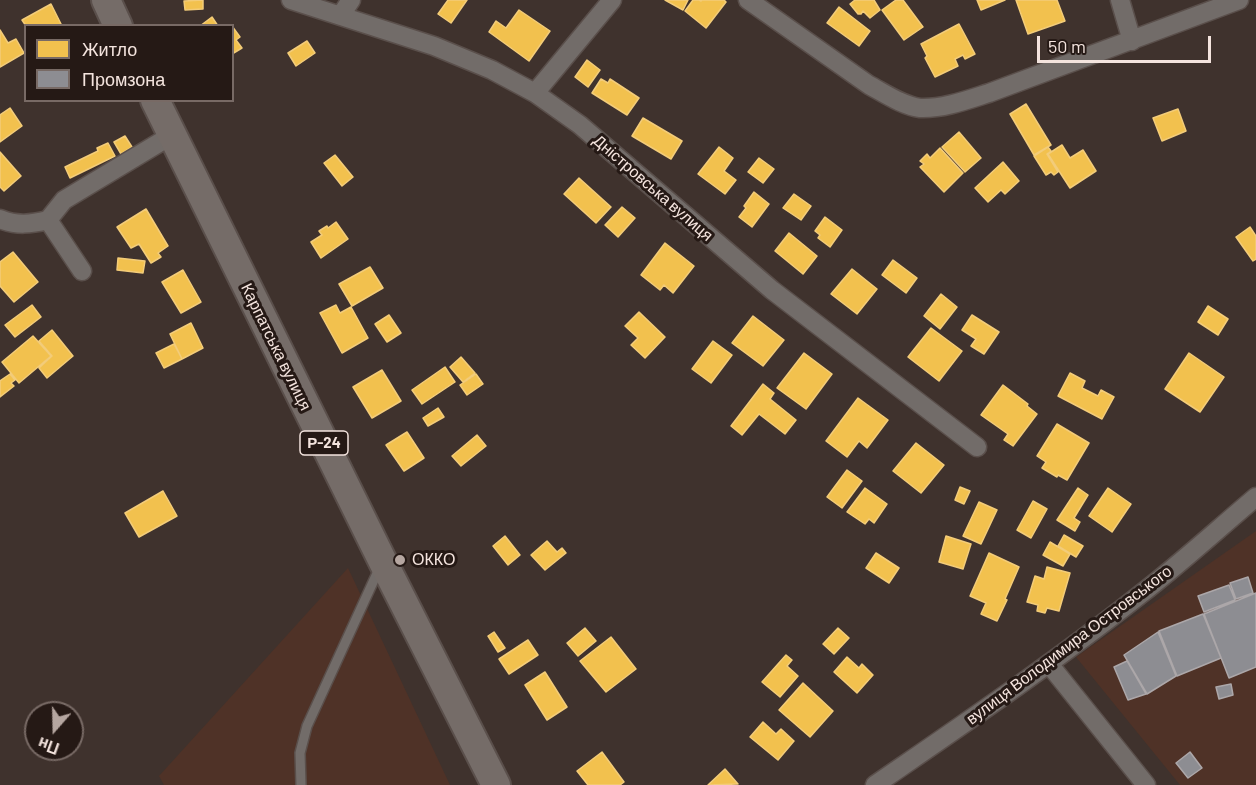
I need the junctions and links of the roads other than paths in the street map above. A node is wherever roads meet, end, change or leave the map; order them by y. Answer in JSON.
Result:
{"nodes":[{"id":1,"x":291,"y":0,"type":"edge"},
{"id":2,"x":351,"y":0,"type":"edge"},
{"id":3,"x":612,"y":0,"type":"edge"},
{"id":4,"x":748,"y":0,"type":"edge"},
{"id":5,"x":1120,"y":0,"type":"edge"},
{"id":6,"x":1239,"y":0,"type":"edge"},
{"id":7,"x":341,"y":15,"type":"junction"},
{"id":8,"x":1132,"y":41,"type":"junction"},
{"id":9,"x":535,"y":93,"type":"junction"},
{"id":10,"x":156,"y":102,"type":"edge"},
{"id":11,"x":172,"y":135,"type":"junction"},
{"id":12,"x":0,"y":219,"type":"edge"},
{"id":13,"x":48,"y":220,"type":"junction"},
{"id":14,"x":82,"y":271,"type":"dead end"},
{"id":15,"x":977,"y":447,"type":"dead end"},
{"id":16,"x":1256,"y":497,"type":"edge"},
{"id":17,"x":383,"y":562,"type":"junction"},
{"id":18,"x":1049,"y":664,"type":"junction"},
{"id":19,"x":301,"y":785,"type":"edge"},
{"id":20,"x":496,"y":785,"type":"edge"},
{"id":21,"x":875,"y":785,"type":"edge"},
{"id":22,"x":1146,"y":785,"type":"edge"}],
"edges":[{"from":1,"to":7,"type":"street","name":"Дністровська вулиця"},
{"from":2,"to":7,"type":"street"},
{"from":3,"to":9,"type":"street"},
{"from":4,"to":8,"type":"street"},
{"from":5,"to":8,"type":"street"},
{"from":6,"to":8,"type":"street"},
{"from":7,"to":9,"type":"street","name":"Дністровська вулиця"},
{"from":9,"to":15,"type":"street","name":"Дністровська вулиця"},
{"from":10,"to":11,"type":"main road","name":"Карпатська вулиця","number":"Р-24"},
{"from":11,"to":13,"type":"street"},
{"from":11,"to":17,"type":"main road","name":"Карпатська вулиця","number":"Р-24"},
{"from":12,"to":13,"type":"street"},
{"from":13,"to":14,"type":"street"},
{"from":16,"to":18,"type":"street","name":"вулиця Володимира Островського"},
{"from":17,"to":19,"type":"lane"},
{"from":17,"to":20,"type":"main road","name":"Карпатська вулиця","number":"Р-24"},
{"from":18,"to":21,"type":"street","name":"вулиця Володимира Островського"},
{"from":18,"to":22,"type":"street"}]}
